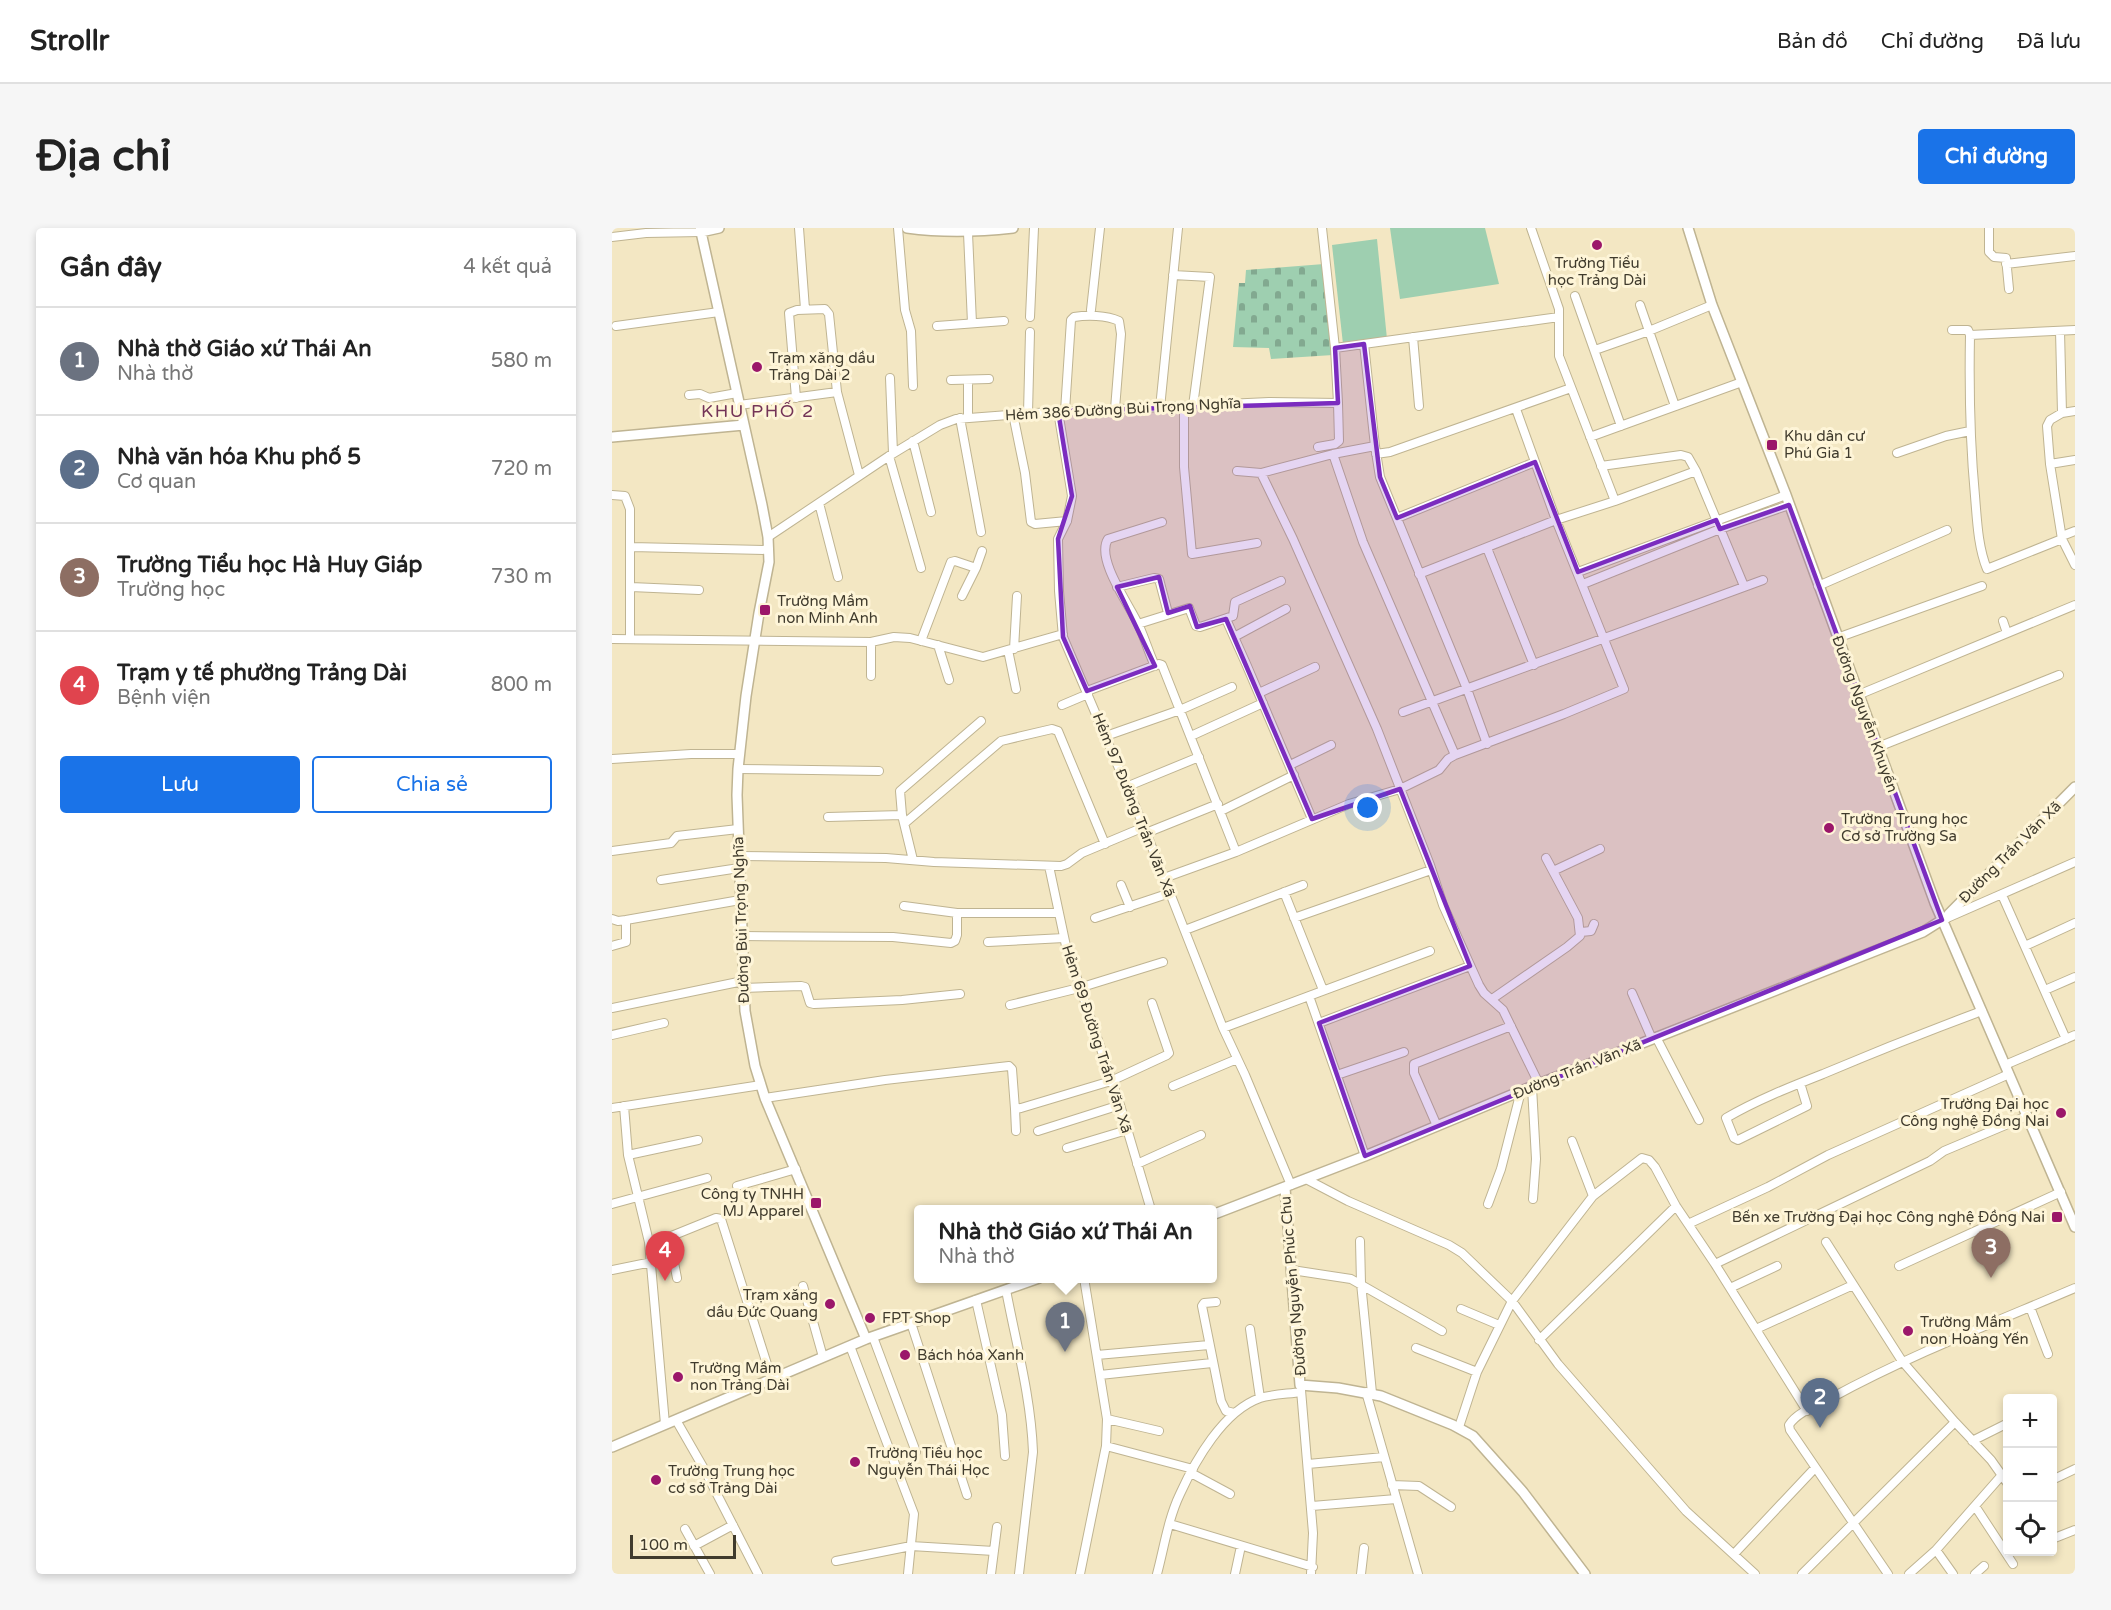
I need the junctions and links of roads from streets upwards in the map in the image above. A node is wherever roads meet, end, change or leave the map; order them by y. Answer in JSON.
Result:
{"nodes":[{"id":1,"x":719,"y":228,"type":"edge"},
{"id":2,"x":800,"y":228,"type":"edge"},
{"id":3,"x":898,"y":228,"type":"edge"},
{"id":4,"x":907,"y":228,"type":"edge"},
{"id":5,"x":1013,"y":228,"type":"edge"},
{"id":6,"x":1034,"y":228,"type":"edge"},
{"id":7,"x":1100,"y":228,"type":"edge"},
{"id":8,"x":1178,"y":228,"type":"edge"},
{"id":9,"x":1322,"y":228,"type":"edge"},
{"id":10,"x":1531,"y":228,"type":"edge"},
{"id":11,"x":1688,"y":228,"type":"edge"},
{"id":12,"x":1989,"y":228,"type":"edge"},
{"id":13,"x":700,"y":230,"type":"edge"},
{"id":14,"x":934,"y":230,"type":"edge"},
{"id":15,"x":985,"y":230,"type":"edge"},
{"id":16,"x":968,"y":233,"type":"junction"},
{"id":17,"x":612,"y":237,"type":"edge"},
{"id":18,"x":2075,"y":256,"type":"edge"},
{"id":19,"x":2006,"y":264,"type":"junction"},
{"id":20,"x":1173,"y":275,"type":"junction"},
{"id":21,"x":2009,"y":289,"type":"dead end"},
{"id":22,"x":1575,"y":296,"type":"dead end"},
{"id":23,"x":1640,"y":305,"type":"dead end"},
{"id":24,"x":1713,"y":305,"type":"junction"},
{"id":25,"x":805,"y":309,"type":"junction"},
{"id":26,"x":1091,"y":310,"type":"dead end"},
{"id":27,"x":718,"y":312,"type":"junction"},
{"id":28,"x":1559,"y":316,"type":"junction"},
{"id":29,"x":1030,"y":317,"type":"dead end"},
{"id":30,"x":1004,"y":321,"type":"dead end"},
{"id":31,"x":972,"y":323,"type":"junction"},
{"id":32,"x":616,"y":326,"type":"dead end"},
{"id":33,"x":937,"y":326,"type":"dead end"},
{"id":34,"x":1953,"y":330,"type":"dead end"},
{"id":35,"x":2075,"y":330,"type":"edge"},
{"id":36,"x":1649,"y":331,"type":"junction"},
{"id":37,"x":2060,"y":331,"type":"junction"},
{"id":38,"x":1030,"y":332,"type":"dead end"},
{"id":39,"x":1970,"y":335,"type":"junction"},
{"id":40,"x":1413,"y":337,"type":"junction"},
{"id":41,"x":1364,"y":344,"type":"junction"},
{"id":42,"x":1335,"y":348,"type":"junction"},
{"id":43,"x":1595,"y":350,"type":"junction"},
{"id":44,"x":890,"y":378,"type":"dead end"},
{"id":45,"x":951,"y":380,"type":"dead end"},
{"id":46,"x":968,"y":380,"type":"junction"},
{"id":47,"x":989,"y":380,"type":"dead end"},
{"id":48,"x":1742,"y":382,"type":"junction"},
{"id":49,"x":913,"y":386,"type":"dead end"},
{"id":50,"x":1571,"y":388,"type":"junction"},
{"id":51,"x":837,"y":392,"type":"junction"},
{"id":52,"x":736,"y":393,"type":"junction"},
{"id":53,"x":689,"y":395,"type":"dead end"},
{"id":54,"x":796,"y":398,"type":"junction"},
{"id":55,"x":1338,"y":403,"type":"junction"},
{"id":56,"x":739,"y":405,"type":"junction"},
{"id":57,"x":1188,"y":406,"type":"junction"},
{"id":58,"x":1419,"y":406,"type":"dead end"},
{"id":59,"x":1675,"y":406,"type":"junction"},
{"id":60,"x":1160,"y":408,"type":"junction"},
{"id":61,"x":1115,"y":409,"type":"junction"},
{"id":62,"x":1515,"y":409,"type":"junction"},
{"id":63,"x":1062,"y":411,"type":"junction"},
{"id":64,"x":2075,"y":411,"type":"edge"},
{"id":65,"x":1028,"y":413,"type":"junction"},
{"id":66,"x":2062,"y":413,"type":"junction"},
{"id":67,"x":1013,"y":414,"type":"junction"},
{"id":68,"x":964,"y":417,"type":"junction"},
{"id":69,"x":744,"y":425,"type":"junction"},
{"id":70,"x":1621,"y":426,"type":"junction"},
{"id":71,"x":1970,"y":431,"type":"junction"},
{"id":72,"x":612,"y":437,"type":"edge"},
{"id":73,"x":1590,"y":437,"type":"junction"},
{"id":74,"x":913,"y":441,"type":"junction"},
{"id":75,"x":1318,"y":447,"type":"dead end"},
{"id":76,"x":1376,"y":450,"type":"junction"},
{"id":77,"x":1897,"y":453,"type":"dead end"},
{"id":78,"x":891,"y":454,"type":"junction"},
{"id":79,"x":1333,"y":454,"type":"junction"},
{"id":80,"x":2075,"y":460,"type":"edge"},
{"id":81,"x":1535,"y":462,"type":"junction"},
{"id":82,"x":2050,"y":464,"type":"junction"},
{"id":83,"x":1601,"y":466,"type":"junction"},
{"id":84,"x":1237,"y":471,"type":"dead end"},
{"id":85,"x":1696,"y":471,"type":"junction"},
{"id":86,"x":1261,"y":473,"type":"junction"},
{"id":87,"x":859,"y":475,"type":"junction"},
{"id":88,"x":612,"y":495,"type":"edge"},
{"id":89,"x":1786,"y":495,"type":"junction"},
{"id":90,"x":1615,"y":501,"type":"junction"},
{"id":91,"x":819,"y":503,"type":"junction"},
{"id":92,"x":1789,"y":505,"type":"junction"},
{"id":93,"x":931,"y":512,"type":"dead end"},
{"id":94,"x":1397,"y":518,"type":"junction"},
{"id":95,"x":1556,"y":520,"type":"junction"},
{"id":96,"x":1716,"y":520,"type":"junction"},
{"id":97,"x":1067,"y":521,"type":"junction"},
{"id":98,"x":1162,"y":522,"type":"dead end"},
{"id":99,"x":1720,"y":529,"type":"junction"},
{"id":100,"x":1947,"y":530,"type":"dead end"},
{"id":101,"x":2075,"y":531,"type":"edge"},
{"id":102,"x":981,"y":532,"type":"dead end"},
{"id":103,"x":768,"y":537,"type":"junction"},
{"id":104,"x":2062,"y":537,"type":"junction"},
{"id":105,"x":1257,"y":543,"type":"dead end"},
{"id":106,"x":630,"y":547,"type":"junction"},
{"id":107,"x":1488,"y":548,"type":"junction"},
{"id":108,"x":769,"y":550,"type":"junction"},
{"id":109,"x":982,"y":551,"type":"dead end"},
{"id":110,"x":2075,"y":565,"type":"edge"},
{"id":111,"x":921,"y":568,"type":"dead end"},
{"id":112,"x":976,"y":568,"type":"junction"},
{"id":113,"x":1578,"y":572,"type":"junction"},
{"id":114,"x":1419,"y":574,"type":"junction"},
{"id":115,"x":838,"y":577,"type":"dead end"},
{"id":116,"x":1763,"y":580,"type":"dead end"},
{"id":117,"x":1281,"y":581,"type":"dead end"},
{"id":118,"x":1583,"y":584,"type":"junction"},
{"id":119,"x":1744,"y":586,"type":"junction"},
{"id":120,"x":1818,"y":586,"type":"junction"},
{"id":121,"x":1982,"y":586,"type":"dead end"},
{"id":122,"x":631,"y":587,"type":"junction"},
{"id":123,"x":1117,"y":587,"type":"junction"},
{"id":124,"x":699,"y":590,"type":"dead end"},
{"id":125,"x":962,"y":596,"type":"dead end"},
{"id":126,"x":1017,"y":597,"type":"dead end"},
{"id":127,"x":2075,"y":605,"type":"edge"},
{"id":128,"x":1286,"y":609,"type":"dead end"},
{"id":129,"x":1168,"y":614,"type":"junction"},
{"id":130,"x":1226,"y":619,"type":"junction"},
{"id":131,"x":2003,"y":621,"type":"dead end"},
{"id":132,"x":1138,"y":624,"type":"junction"},
{"id":133,"x":2007,"y":633,"type":"junction"},
{"id":134,"x":1063,"y":634,"type":"junction"},
{"id":135,"x":1234,"y":637,"type":"junction"},
{"id":136,"x":1604,"y":638,"type":"junction"},
{"id":137,"x":1837,"y":638,"type":"junction"},
{"id":138,"x":612,"y":639,"type":"edge"},
{"id":139,"x":630,"y":639,"type":"junction"},
{"id":140,"x":755,"y":640,"type":"junction"},
{"id":141,"x":921,"y":641,"type":"junction"},
{"id":142,"x":871,"y":642,"type":"junction"},
{"id":143,"x":938,"y":645,"type":"junction"},
{"id":144,"x":1011,"y":649,"type":"junction"},
{"id":145,"x":1534,"y":665,"type":"junction"},
{"id":146,"x":1155,"y":666,"type":"junction"},
{"id":147,"x":1315,"y":667,"type":"dead end"},
{"id":148,"x":2059,"y":675,"type":"dead end"},
{"id":149,"x":871,"y":676,"type":"dead end"},
{"id":150,"x":949,"y":680,"type":"dead end"},
{"id":151,"x":1232,"y":687,"type":"dead end"},
{"id":152,"x":1016,"y":688,"type":"dead end"},
{"id":153,"x":1467,"y":689,"type":"junction"},
{"id":154,"x":1087,"y":693,"type":"junction"},
{"id":155,"x":1259,"y":693,"type":"junction"},
{"id":156,"x":1858,"y":695,"type":"junction"},
{"id":157,"x":1433,"y":702,"type":"junction"},
{"id":158,"x":1263,"y":703,"type":"junction"},
{"id":159,"x":1062,"y":705,"type":"dead end"},
{"id":160,"x":1180,"y":710,"type":"junction"},
{"id":161,"x":1403,"y":712,"type":"dead end"},
{"id":162,"x":981,"y":721,"type":"dead end"},
{"id":163,"x":1106,"y":736,"type":"junction"},
{"id":164,"x":1191,"y":736,"type":"junction"},
{"id":165,"x":1487,"y":744,"type":"junction"},
{"id":166,"x":1331,"y":745,"type":"dead end"},
{"id":167,"x":1878,"y":747,"type":"junction"},
{"id":168,"x":739,"y":754,"type":"junction"},
{"id":169,"x":1455,"y":755,"type":"junction"},
{"id":170,"x":1199,"y":757,"type":"junction"},
{"id":171,"x":612,"y":759,"type":"edge"},
{"id":172,"x":1290,"y":765,"type":"junction"},
{"id":173,"x":738,"y":769,"type":"junction"},
{"id":174,"x":879,"y":771,"type":"dead end"},
{"id":175,"x":1294,"y":775,"type":"junction"},
{"id":176,"x":1126,"y":787,"type":"junction"},
{"id":177,"x":2075,"y":787,"type":"edge"},
{"id":178,"x":1400,"y":789,"type":"junction"},
{"id":179,"x":1219,"y":807,"type":"junction"},
{"id":180,"x":828,"y":817,"type":"dead end"},
{"id":181,"x":904,"y":819,"type":"junction"},
{"id":182,"x":1312,"y":819,"type":"junction"},
{"id":183,"x":738,"y":829,"type":"junction"},
{"id":184,"x":1145,"y":830,"type":"junction"},
{"id":185,"x":1105,"y":844,"type":"junction"},
{"id":186,"x":1600,"y":849,"type":"dead end"},
{"id":187,"x":612,"y":851,"type":"edge"},
{"id":188,"x":1236,"y":852,"type":"junction"},
{"id":189,"x":739,"y":856,"type":"junction"},
{"id":190,"x":1546,"y":858,"type":"dead end"},
{"id":191,"x":913,"y":860,"type":"junction"},
{"id":192,"x":2075,"y":862,"type":"edge"},
{"id":193,"x":1049,"y":866,"type":"junction"},
{"id":194,"x":739,"y":868,"type":"junction"},
{"id":195,"x":1431,"y":870,"type":"junction"},
{"id":196,"x":1553,"y":871,"type":"junction"},
{"id":197,"x":1164,"y":878,"type":"junction"},
{"id":198,"x":661,"y":880,"type":"dead end"},
{"id":199,"x":1121,"y":885,"type":"dead end"},
{"id":200,"x":1303,"y":885,"type":"dead end"},
{"id":201,"x":1284,"y":892,"type":"junction"},
{"id":202,"x":1170,"y":893,"type":"junction"},
{"id":203,"x":2002,"y":895,"type":"junction"},
{"id":204,"x":740,"y":900,"type":"junction"},
{"id":205,"x":904,"y":906,"type":"dead end"},
{"id":206,"x":1130,"y":907,"type":"junction"},
{"id":207,"x":957,"y":913,"type":"junction"},
{"id":208,"x":1059,"y":913,"type":"junction"},
{"id":209,"x":1095,"y":918,"type":"dead end"},
{"id":210,"x":1294,"y":918,"type":"junction"},
{"id":211,"x":612,"y":919,"type":"edge"},
{"id":212,"x":626,"y":920,"type":"junction"},
{"id":213,"x":1944,"y":920,"type":"junction"},
{"id":214,"x":2075,"y":923,"type":"edge"},
{"id":215,"x":1185,"y":930,"type":"junction"},
{"id":216,"x":1594,"y":931,"type":"dead end"},
{"id":217,"x":1581,"y":932,"type":"junction"},
{"id":218,"x":741,"y":936,"type":"junction"},
{"id":219,"x":1064,"y":938,"type":"junction"},
{"id":220,"x":988,"y":942,"type":"dead end"},
{"id":221,"x":612,"y":946,"type":"edge"},
{"id":222,"x":2025,"y":946,"type":"junction"},
{"id":223,"x":1430,"y":951,"type":"dead end"},
{"id":224,"x":1163,"y":962,"type":"dead end"},
{"id":225,"x":1470,"y":966,"type":"junction"},
{"id":226,"x":2075,"y":977,"type":"edge"},
{"id":227,"x":743,"y":984,"type":"junction"},
{"id":228,"x":1079,"y":988,"type":"junction"},
{"id":229,"x":1323,"y":990,"type":"junction"},
{"id":230,"x":2045,"y":990,"type":"junction"},
{"id":231,"x":1632,"y":993,"type":"dead end"},
{"id":232,"x":960,"y":994,"type":"dead end"},
{"id":233,"x":1309,"y":996,"type":"junction"},
{"id":234,"x":1492,"y":999,"type":"junction"},
{"id":235,"x":1152,"y":1003,"type":"dead end"},
{"id":236,"x":1010,"y":1005,"type":"dead end"},
{"id":237,"x":612,"y":1008,"type":"edge"},
{"id":238,"x":1982,"y":1011,"type":"junction"},
{"id":239,"x":664,"y":1023,"type":"dead end"},
{"id":240,"x":1319,"y":1023,"type":"junction"},
{"id":241,"x":1511,"y":1026,"type":"junction"},
{"id":242,"x":1223,"y":1028,"type":"junction"},
{"id":243,"x":612,"y":1035,"type":"edge"},
{"id":244,"x":2075,"y":1035,"type":"edge"},
{"id":245,"x":1654,"y":1038,"type":"junction"},
{"id":246,"x":2066,"y":1039,"type":"junction"},
{"id":247,"x":1404,"y":1052,"type":"dead end"},
{"id":248,"x":1238,"y":1059,"type":"junction"},
{"id":249,"x":2007,"y":1070,"type":"junction"},
{"id":250,"x":1337,"y":1075,"type":"junction"},
{"id":251,"x":1111,"y":1081,"type":"junction"},
{"id":252,"x":1800,"y":1083,"type":"junction"},
{"id":253,"x":761,"y":1085,"type":"junction"},
{"id":254,"x":1173,"y":1086,"type":"dead end"},
{"id":255,"x":1536,"y":1086,"type":"junction"},
{"id":256,"x":1521,"y":1091,"type":"junction"},
{"id":257,"x":765,"y":1098,"type":"junction"},
{"id":258,"x":1120,"y":1105,"type":"junction"},
{"id":259,"x":624,"y":1106,"type":"junction"},
{"id":260,"x":612,"y":1108,"type":"edge"},
{"id":261,"x":1015,"y":1109,"type":"junction"},
{"id":262,"x":2027,"y":1116,"type":"junction"},
{"id":263,"x":1699,"y":1120,"type":"dead end"},
{"id":264,"x":1437,"y":1126,"type":"junction"},
{"id":265,"x":1127,"y":1130,"type":"junction"},
{"id":266,"x":1016,"y":1131,"type":"dead end"},
{"id":267,"x":1038,"y":1131,"type":"dead end"},
{"id":268,"x":1201,"y":1135,"type":"dead end"},
{"id":269,"x":698,"y":1140,"type":"dead end"},
{"id":270,"x":1572,"y":1142,"type":"dead end"},
{"id":271,"x":1068,"y":1148,"type":"dead end"},
{"id":272,"x":628,"y":1155,"type":"junction"},
{"id":273,"x":1365,"y":1156,"type":"junction"},
{"id":274,"x":1137,"y":1164,"type":"junction"},
{"id":275,"x":796,"y":1169,"type":"junction"},
{"id":276,"x":707,"y":1178,"type":"dead end"},
{"id":277,"x":1306,"y":1179,"type":"junction"},
{"id":278,"x":737,"y":1185,"type":"dead end"},
{"id":279,"x":1288,"y":1186,"type":"junction"},
{"id":280,"x":2061,"y":1192,"type":"junction"},
{"id":281,"x":1593,"y":1196,"type":"junction"},
{"id":282,"x":639,"y":1198,"type":"junction"},
{"id":283,"x":1533,"y":1199,"type":"dead end"},
{"id":284,"x":612,"y":1204,"type":"edge"},
{"id":285,"x":1488,"y":1204,"type":"dead end"},
{"id":286,"x":1150,"y":1205,"type":"edge"},
{"id":287,"x":1676,"y":1206,"type":"junction"},
{"id":288,"x":1217,"y":1213,"type":"edge"},
{"id":289,"x":1688,"y":1224,"type":"junction"},
{"id":290,"x":2075,"y":1227,"type":"edge"},
{"id":291,"x":669,"y":1237,"type":"junction"},
{"id":292,"x":1360,"y":1241,"type":"dead end"},
{"id":293,"x":650,"y":1242,"type":"junction"},
{"id":294,"x":1826,"y":1242,"type":"dead end"},
{"id":295,"x":652,"y":1262,"type":"junction"},
{"id":296,"x":1715,"y":1264,"type":"junction"},
{"id":297,"x":1777,"y":1266,"type":"dead end"},
{"id":298,"x":1899,"y":1266,"type":"dead end"},
{"id":299,"x":612,"y":1270,"type":"edge"},
{"id":300,"x":1292,"y":1270,"type":"junction"},
{"id":301,"x":676,"y":1278,"type":"dead end"},
{"id":302,"x":1025,"y":1283,"type":"edge"},
{"id":303,"x":1085,"y":1283,"type":"edge"},
{"id":304,"x":1361,"y":1283,"type":"junction"},
{"id":305,"x":803,"y":1286,"type":"dead end"},
{"id":306,"x":1853,"y":1286,"type":"junction"},
{"id":307,"x":1730,"y":1288,"type":"junction"},
{"id":308,"x":2075,"y":1288,"type":"edge"},
{"id":309,"x":1006,"y":1290,"type":"junction"},
{"id":310,"x":976,"y":1300,"type":"junction"},
{"id":311,"x":1512,"y":1301,"type":"junction"},
{"id":312,"x":1216,"y":1302,"type":"dead end"},
{"id":313,"x":2030,"y":1307,"type":"junction"},
{"id":314,"x":1461,"y":1309,"type":"dead end"},
{"id":315,"x":911,"y":1323,"type":"junction"},
{"id":316,"x":1499,"y":1325,"type":"junction"},
{"id":317,"x":1250,"y":1329,"type":"dead end"},
{"id":318,"x":1756,"y":1329,"type":"junction"},
{"id":319,"x":1442,"y":1331,"type":"dead end"},
{"id":320,"x":869,"y":1338,"type":"junction"},
{"id":321,"x":1539,"y":1340,"type":"junction"},
{"id":322,"x":1209,"y":1345,"type":"junction"},
{"id":323,"x":850,"y":1346,"type":"junction"},
{"id":324,"x":1416,"y":1348,"type":"dead end"},
{"id":325,"x":2048,"y":1354,"type":"dead end"},
{"id":326,"x":1097,"y":1355,"type":"junction"},
{"id":327,"x":823,"y":1357,"type":"junction"},
{"id":328,"x":1902,"y":1361,"type":"junction"},
{"id":329,"x":1212,"y":1363,"type":"junction"},
{"id":330,"x":1477,"y":1372,"type":"junction"},
{"id":331,"x":1100,"y":1375,"type":"junction"},
{"id":332,"x":772,"y":1380,"type":"junction"},
{"id":333,"x":1301,"y":1389,"type":"junction"},
{"id":334,"x":1369,"y":1393,"type":"junction"},
{"id":335,"x":1260,"y":1398,"type":"junction"},
{"id":336,"x":1807,"y":1411,"type":"junction"},
{"id":337,"x":1234,"y":1413,"type":"junction"},
{"id":338,"x":1107,"y":1419,"type":"junction"},
{"id":339,"x":676,"y":1420,"type":"junction"},
{"id":340,"x":1955,"y":1422,"type":"junction"},
{"id":341,"x":665,"y":1424,"type":"junction"},
{"id":342,"x":2003,"y":1425,"type":"edge"},
{"id":343,"x":1459,"y":1428,"type":"junction"},
{"id":344,"x":1160,"y":1431,"type":"dead end"},
{"id":345,"x":1972,"y":1441,"type":"junction"},
{"id":346,"x":1106,"y":1446,"type":"junction"},
{"id":347,"x":612,"y":1447,"type":"edge"},
{"id":348,"x":916,"y":1452,"type":"dead end"},
{"id":349,"x":1005,"y":1456,"type":"dead end"},
{"id":350,"x":1384,"y":1457,"type":"junction"},
{"id":351,"x":1308,"y":1464,"type":"junction"},
{"id":352,"x":1815,"y":1468,"type":"junction"},
{"id":353,"x":2075,"y":1469,"type":"edge"},
{"id":354,"x":1192,"y":1471,"type":"junction"},
{"id":355,"x":2002,"y":1475,"type":"joint"},
{"id":356,"x":2057,"y":1478,"type":"edge"},
{"id":357,"x":1392,"y":1485,"type":"junction"},
{"id":358,"x":1230,"y":1494,"type":"dead end"},
{"id":359,"x":967,"y":1495,"type":"dead end"},
{"id":360,"x":1395,"y":1499,"type":"junction"},
{"id":361,"x":1312,"y":1506,"type":"junction"},
{"id":362,"x":1975,"y":1506,"type":"junction"},
{"id":363,"x":1451,"y":1507,"type":"dead end"},
{"id":364,"x":1852,"y":1523,"type":"junction"},
{"id":365,"x":1170,"y":1524,"type":"junction"},
{"id":366,"x":733,"y":1525,"type":"junction"},
{"id":367,"x":997,"y":1527,"type":"dead end"},
{"id":368,"x":685,"y":1529,"type":"dead end"},
{"id":369,"x":2075,"y":1530,"type":"edge"},
{"id":370,"x":2057,"y":1537,"type":"edge"},
{"id":371,"x":694,"y":1545,"type":"junction"},
{"id":372,"x":911,"y":1546,"type":"junction"},
{"id":373,"x":1240,"y":1546,"type":"junction"},
{"id":374,"x":1364,"y":1548,"type":"dead end"},
{"id":375,"x":1936,"y":1550,"type":"junction"},
{"id":376,"x":994,"y":1551,"type":"junction"},
{"id":377,"x":1734,"y":1554,"type":"junction"},
{"id":378,"x":836,"y":1561,"type":"dead end"},
{"id":379,"x":2013,"y":1564,"type":"dead end"},
{"id":380,"x":1984,"y":1566,"type":"dead end"},
{"id":381,"x":1312,"y":1570,"type":"edge"},
{"id":382,"x":710,"y":1574,"type":"edge"},
{"id":383,"x":758,"y":1574,"type":"edge"},
{"id":384,"x":908,"y":1574,"type":"edge"},
{"id":385,"x":991,"y":1574,"type":"edge"},
{"id":386,"x":1019,"y":1574,"type":"edge"},
{"id":387,"x":1080,"y":1574,"type":"edge"},
{"id":388,"x":1157,"y":1574,"type":"edge"},
{"id":389,"x":1235,"y":1574,"type":"edge"},
{"id":390,"x":1361,"y":1574,"type":"edge"},
{"id":391,"x":1418,"y":1574,"type":"edge"},
{"id":392,"x":1585,"y":1574,"type":"edge"},
{"id":393,"x":1755,"y":1574,"type":"edge"},
{"id":394,"x":1802,"y":1574,"type":"edge"},
{"id":395,"x":1888,"y":1574,"type":"edge"},
{"id":396,"x":1909,"y":1574,"type":"edge"},
{"id":397,"x":1953,"y":1574,"type":"edge"},
{"id":398,"x":1975,"y":1574,"type":"edge"}],
"edges":[{"from":1,"to":13,"type":"street"},
{"from":2,"to":25,"type":"street"},
{"from":3,"to":49,"type":"street"},
{"from":4,"to":14,"type":"street"},
{"from":5,"to":15,"type":"street"},
{"from":6,"to":29,"type":"street"},
{"from":7,"to":26,"type":"street"},
{"from":8,"to":20,"type":"street"},
{"from":9,"to":42,"type":"street"},
{"from":10,"to":28,"type":"street"},
{"from":11,"to":24,"type":"street","name":"Đường Nguyễn Khuyến"},
{"from":12,"to":19,"type":"street"},
{"from":13,"to":17,"type":"street"},
{"from":13,"to":27,"type":"street","name":"Đường Bùi Trọng Nghĩa"},
{"from":14,"to":16,"type":"street"},
{"from":15,"to":16,"type":"street"},
{"from":16,"to":31,"type":"street"},
{"from":18,"to":19,"type":"street"},
{"from":19,"to":21,"type":"street"},
{"from":20,"to":57,"type":"street"},
{"from":20,"to":60,"type":"street"},
{"from":22,"to":43,"type":"street"},
{"from":23,"to":36,"type":"street"},
{"from":24,"to":36,"type":"street"},
{"from":24,"to":48,"type":"street","name":"Đường Nguyễn Khuyến"},
{"from":25,"to":51,"type":"street"},
{"from":25,"to":54,"type":"street"},
{"from":27,"to":32,"type":"street"},
{"from":27,"to":52,"type":"street","name":"Đường Bùi Trọng Nghĩa"},
{"from":28,"to":40,"type":"street"},
{"from":28,"to":50,"type":"street"},
{"from":30,"to":31,"type":"street"},
{"from":31,"to":33,"type":"street"},
{"from":34,"to":39,"type":"street"},
{"from":35,"to":37,"type":"street"},
{"from":36,"to":43,"type":"street"},
{"from":36,"to":59,"type":"street"},
{"from":37,"to":39,"type":"street"},
{"from":37,"to":66,"type":"street"},
{"from":38,"to":65,"type":"street"},
{"from":39,"to":71,"type":"street"},
{"from":40,"to":41,"type":"street"},
{"from":40,"to":58,"type":"street"},
{"from":41,"to":42,"type":"street"},
{"from":41,"to":76,"type":"street"},
{"from":42,"to":55,"type":"street"},
{"from":43,"to":70,"type":"street"},
{"from":44,"to":78,"type":"street"},
{"from":45,"to":46,"type":"street"},
{"from":46,"to":47,"type":"street"},
{"from":46,"to":68,"type":"street"},
{"from":48,"to":59,"type":"street"},
{"from":48,"to":89,"type":"street","name":"Đường Nguyễn Khuyến"},
{"from":50,"to":62,"type":"street"},
{"from":50,"to":73,"type":"street"},
{"from":51,"to":54,"type":"street"},
{"from":51,"to":87,"type":"street"},
{"from":52,"to":53,"type":"street"},
{"from":52,"to":56,"type":"street","name":"Đường Bùi Trọng Nghĩa"},
{"from":54,"to":56,"type":"street"},
{"from":55,"to":57,"type":"street","name":"Hẻm 386 Đường Bùi Trọng Nghĩa"},
{"from":55,"to":75,"type":"street"},
{"from":56,"to":69,"type":"street","name":"Đường Bùi Trọng Nghĩa"},
{"from":57,"to":60,"type":"street","name":"Hẻm 386 Đường Bùi Trọng Nghĩa"},
{"from":57,"to":105,"type":"street"},
{"from":59,"to":70,"type":"street"},
{"from":60,"to":61,"type":"street","name":"Hẻm 386 Đường Bùi Trọng Nghĩa"},
{"from":61,"to":63,"type":"street","name":"Hẻm 386 Đường Bùi Trọng Nghĩa"},
{"from":61,"to":63,"type":"street","name":"Hẻm 97 Đường Trần Văn Xã"},
{"from":62,"to":76,"type":"street"},
{"from":62,"to":81,"type":"street"},
{"from":63,"to":65,"type":"street","name":"Hẻm 386 Đường Bùi Trọng Nghĩa"},
{"from":63,"to":97,"type":"street","name":"Hẻm 97 Đường Trần Văn Xã"},
{"from":64,"to":66,"type":"street"},
{"from":65,"to":67,"type":"street","name":"Hẻm 386 Đường Bùi Trọng Nghĩa"},
{"from":66,"to":82,"type":"street"},
{"from":67,"to":68,"type":"street","name":"Hẻm 386 Đường Bùi Trọng Nghĩa"},
{"from":67,"to":97,"type":"street"},
{"from":68,"to":74,"type":"street","name":"Hẻm 386 Đường Bùi Trọng Nghĩa"},
{"from":68,"to":102,"type":"street"},
{"from":69,"to":72,"type":"street"},
{"from":69,"to":103,"type":"street","name":"Đường Bùi Trọng Nghĩa"},
{"from":70,"to":73,"type":"street"},
{"from":71,"to":77,"type":"street"},
{"from":71,"to":104,"type":"street"},
{"from":73,"to":83,"type":"street"},
{"from":74,"to":78,"type":"street","name":"Hẻm 386 Đường Bùi Trọng Nghĩa"},
{"from":74,"to":93,"type":"street"},
{"from":76,"to":79,"type":"street"},
{"from":76,"to":94,"type":"street"},
{"from":78,"to":87,"type":"street","name":"Hẻm 386 Đường Bùi Trọng Nghĩa"},
{"from":78,"to":111,"type":"street"},
{"from":79,"to":86,"type":"street"},
{"from":79,"to":157,"type":"street"},
{"from":80,"to":82,"type":"street"},
{"from":81,"to":94,"type":"street"},
{"from":81,"to":95,"type":"street"},
{"from":82,"to":104,"type":"street"},
{"from":83,"to":85,"type":"street"},
{"from":83,"to":90,"type":"street"},
{"from":84,"to":86,"type":"street"},
{"from":85,"to":90,"type":"street"},
{"from":85,"to":96,"type":"street"},
{"from":86,"to":178,"type":"street"},
{"from":87,"to":91,"type":"street","name":"Hẻm 386 Đường Bùi Trọng Nghĩa"},
{"from":88,"to":106,"type":"street"},
{"from":89,"to":92,"type":"street","name":"Đường Nguyễn Khuyến"},
{"from":89,"to":96,"type":"street"},
{"from":90,"to":95,"type":"street"},
{"from":91,"to":103,"type":"street","name":"Hẻm 386 Đường Bùi Trọng Nghĩa"},
{"from":91,"to":115,"type":"street"},
{"from":92,"to":99,"type":"street"},
{"from":92,"to":120,"type":"street","name":"Đường Nguyễn Khuyến"},
{"from":94,"to":114,"type":"street"},
{"from":95,"to":107,"type":"street"},
{"from":95,"to":113,"type":"street"},
{"from":96,"to":99,"type":"street"},
{"from":96,"to":113,"type":"street"},
{"from":97,"to":134,"type":"street","name":"Hẻm 97 Đường Trần Văn Xã"},
{"from":98,"to":123,"type":"street"},
{"from":99,"to":118,"type":"street"},
{"from":99,"to":119,"type":"street"},
{"from":100,"to":120,"type":"street"},
{"from":101,"to":104,"type":"street"},
{"from":103,"to":108,"type":"street","name":"Đường Bùi Trọng Nghĩa"},
{"from":104,"to":110,"type":"street"},
{"from":106,"to":108,"type":"street"},
{"from":106,"to":122,"type":"street"},
{"from":107,"to":114,"type":"street"},
{"from":107,"to":145,"type":"street"},
{"from":108,"to":140,"type":"street","name":"Đường Bùi Trọng Nghĩa"},
{"from":109,"to":112,"type":"street"},
{"from":112,"to":125,"type":"street"},
{"from":112,"to":141,"type":"street"},
{"from":113,"to":118,"type":"street"},
{"from":114,"to":153,"type":"street"},
{"from":116,"to":119,"type":"street"},
{"from":117,"to":130,"type":"street"},
{"from":118,"to":136,"type":"street"},
{"from":119,"to":136,"type":"street"},
{"from":120,"to":137,"type":"street","name":"Đường Nguyễn Khuyến"},
{"from":121,"to":137,"type":"street"},
{"from":122,"to":124,"type":"street"},
{"from":122,"to":139,"type":"street"},
{"from":123,"to":129,"type":"street"},
{"from":123,"to":132,"type":"street"},
{"from":126,"to":144,"type":"street"},
{"from":127,"to":133,"type":"street"},
{"from":128,"to":135,"type":"street"},
{"from":129,"to":130,"type":"street"},
{"from":129,"to":132,"type":"street"},
{"from":130,"to":135,"type":"street"},
{"from":131,"to":133,"type":"street"},
{"from":132,"to":146,"type":"street"},
{"from":133,"to":156,"type":"street"},
{"from":134,"to":144,"type":"street"},
{"from":134,"to":154,"type":"street","name":"Hẻm 97 Đường Trần Văn Xã"},
{"from":135,"to":155,"type":"street"},
{"from":136,"to":145,"type":"street"},
{"from":136,"to":165,"type":"street"},
{"from":137,"to":156,"type":"street","name":"Đường Nguyễn Khuyến"},
{"from":138,"to":139,"type":"street"},
{"from":139,"to":140,"type":"street"},
{"from":140,"to":142,"type":"street"},
{"from":140,"to":168,"type":"street","name":"Đường Bùi Trọng Nghĩa"},
{"from":141,"to":142,"type":"street"},
{"from":141,"to":143,"type":"street"},
{"from":142,"to":149,"type":"street"},
{"from":143,"to":144,"type":"street"},
{"from":143,"to":150,"type":"street"},
{"from":144,"to":152,"type":"street"},
{"from":145,"to":153,"type":"street"},
{"from":146,"to":154,"type":"street"},
{"from":146,"to":160,"type":"street"},
{"from":147,"to":155,"type":"street"},
{"from":148,"to":167,"type":"street"},
{"from":151,"to":160,"type":"street"},
{"from":153,"to":157,"type":"street"},
{"from":153,"to":165,"type":"street"},
{"from":154,"to":159,"type":"street"},
{"from":154,"to":163,"type":"street","name":"Hẻm 97 Đường Trần Văn Xã"},
{"from":155,"to":158,"type":"street"},
{"from":156,"to":167,"type":"street","name":"Đường Nguyễn Khuyến"},
{"from":157,"to":161,"type":"street"},
{"from":157,"to":169,"type":"street"},
{"from":158,"to":164,"type":"street"},
{"from":158,"to":172,"type":"street"},
{"from":160,"to":163,"type":"street"},
{"from":160,"to":164,"type":"street"},
{"from":162,"to":181,"type":"street"},
{"from":163,"to":176,"type":"street","name":"Hẻm 97 Đường Trần Văn Xã"},
{"from":164,"to":170,"type":"street"},
{"from":165,"to":169,"type":"street"},
{"from":166,"to":172,"type":"street"},
{"from":167,"to":213,"type":"street","name":"Đường Nguyễn Khuyến"},
{"from":168,"to":171,"type":"street"},
{"from":168,"to":173,"type":"street","name":"Đường Bùi Trọng Nghĩa"},
{"from":169,"to":178,"type":"street"},
{"from":170,"to":176,"type":"street"},
{"from":170,"to":179,"type":"street"},
{"from":172,"to":175,"type":"street"},
{"from":173,"to":174,"type":"street"},
{"from":173,"to":183,"type":"street","name":"Đường Bùi Trọng Nghĩa"},
{"from":175,"to":179,"type":"street"},
{"from":175,"to":182,"type":"street"},
{"from":176,"to":184,"type":"street","name":"Hẻm 97 Đường Trần Văn Xã"},
{"from":177,"to":213,"type":"street","name":"Đường Trần Văn Xã"},
{"from":178,"to":182,"type":"street"},
{"from":178,"to":195,"type":"street"},
{"from":179,"to":184,"type":"street"},
{"from":179,"to":188,"type":"street"},
{"from":180,"to":181,"type":"street"},
{"from":181,"to":185,"type":"street"},
{"from":181,"to":191,"type":"street"},
{"from":182,"to":188,"type":"street"},
{"from":183,"to":187,"type":"street"},
{"from":183,"to":189,"type":"street","name":"Đường Bùi Trọng Nghĩa"},
{"from":184,"to":185,"type":"street"},
{"from":184,"to":197,"type":"street","name":"Hẻm 97 Đường Trần Văn Xã"},
{"from":185,"to":193,"type":"street"},
{"from":186,"to":196,"type":"street"},
{"from":188,"to":197,"type":"street"},
{"from":189,"to":191,"type":"street"},
{"from":189,"to":194,"type":"street","name":"Đường Bùi Trọng Nghĩa"},
{"from":190,"to":196,"type":"street"},
{"from":191,"to":193,"type":"street"},
{"from":192,"to":203,"type":"street"},
{"from":193,"to":208,"type":"street","name":"Hẻm 69 Đường Trần Văn Xã"},
{"from":194,"to":198,"type":"street"},
{"from":194,"to":204,"type":"street","name":"Đường Bùi Trọng Nghĩa"},
{"from":195,"to":210,"type":"street"},
{"from":195,"to":225,"type":"street"},
{"from":196,"to":217,"type":"street"},
{"from":197,"to":202,"type":"street","name":"Hẻm 97 Đường Trần Văn Xã"},
{"from":199,"to":206,"type":"street"},
{"from":200,"to":201,"type":"street"},
{"from":201,"to":210,"type":"street"},
{"from":201,"to":215,"type":"street"},
{"from":202,"to":206,"type":"street"},
{"from":202,"to":215,"type":"street","name":"Hẻm 97 Đường Trần Văn Xã"},
{"from":203,"to":213,"type":"street"},
{"from":203,"to":222,"type":"street"},
{"from":204,"to":212,"type":"street"},
{"from":204,"to":218,"type":"street","name":"Đường Bùi Trọng Nghĩa"},
{"from":205,"to":207,"type":"street"},
{"from":206,"to":209,"type":"street"},
{"from":207,"to":208,"type":"street"},
{"from":207,"to":218,"type":"street"},
{"from":208,"to":219,"type":"street","name":"Hẻm 69 Đường Trần Văn Xã"},
{"from":210,"to":229,"type":"street"},
{"from":211,"to":212,"type":"street"},
{"from":212,"to":221,"type":"street"},
{"from":213,"to":238,"type":"street","name":"Đường Nguyễn Khuyến"},
{"from":213,"to":245,"type":"street","name":"Đường Trần Văn Xã"},
{"from":214,"to":222,"type":"street"},
{"from":215,"to":242,"type":"street","name":"Hẻm 97 Đường Trần Văn Xã"},
{"from":216,"to":217,"type":"street"},
{"from":217,"to":234,"type":"street"},
{"from":218,"to":227,"type":"street","name":"Đường Bùi Trọng Nghĩa"},
{"from":219,"to":220,"type":"street"},
{"from":219,"to":228,"type":"street","name":"Hẻm 69 Đường Trần Văn Xã"},
{"from":222,"to":230,"type":"street"},
{"from":223,"to":229,"type":"street"},
{"from":224,"to":228,"type":"street"},
{"from":225,"to":234,"type":"street"},
{"from":225,"to":240,"type":"street"},
{"from":226,"to":230,"type":"street"},
{"from":227,"to":232,"type":"street"},
{"from":227,"to":237,"type":"street"},
{"from":227,"to":253,"type":"street","name":"Đường Bùi Trọng Nghĩa"},
{"from":228,"to":236,"type":"street"},
{"from":228,"to":251,"type":"street","name":"Hẻm 69 Đường Trần Văn Xã"},
{"from":229,"to":233,"type":"street"},
{"from":230,"to":246,"type":"street"},
{"from":231,"to":245,"type":"street"},
{"from":233,"to":240,"type":"street"},
{"from":233,"to":242,"type":"street"},
{"from":234,"to":241,"type":"street"},
{"from":235,"to":251,"type":"street"},
{"from":238,"to":249,"type":"street","name":"Đường Nguyễn Khuyến"},
{"from":238,"to":252,"type":"street"},
{"from":239,"to":243,"type":"street"},
{"from":240,"to":250,"type":"street"},
{"from":241,"to":255,"type":"street"},
{"from":241,"to":264,"type":"street"},
{"from":242,"to":248,"type":"street","name":"Hẻm 97 Đường Trần Văn Xã"},
{"from":244,"to":246,"type":"street"},
{"from":245,"to":255,"type":"street","name":"Đường Trần Văn Xã"},
{"from":245,"to":263,"type":"street"},
{"from":246,"to":249,"type":"street"},
{"from":247,"to":250,"type":"street"},
{"from":248,"to":254,"type":"street"},
{"from":248,"to":279,"type":"street","name":"Hẻm 97 Đường Trần Văn Xã"},
{"from":249,"to":262,"type":"street","name":"Đường Nguyễn Khuyến"},
{"from":249,"to":289,"type":"street"},
{"from":250,"to":273,"type":"street"},
{"from":251,"to":258,"type":"street","name":"Hẻm 69 Đường Trần Văn Xã"},
{"from":251,"to":261,"type":"street"},
{"from":252,"to":252,"type":"street"},
{"from":253,"to":257,"type":"street","name":"Đường Bùi Trọng Nghĩa"},
{"from":253,"to":259,"type":"street"},
{"from":255,"to":256,"type":"street","name":"Đường Trần Văn Xã"},
{"from":255,"to":283,"type":"street"},
{"from":256,"to":264,"type":"street","name":"Đường Trần Văn Xã"},
{"from":256,"to":285,"type":"street"},
{"from":257,"to":261,"type":"street"},
{"from":257,"to":275,"type":"street","name":"Đường Bùi Trọng Nghĩa"},
{"from":258,"to":265,"type":"street","name":"Hẻm 69 Đường Trần Văn Xã"},
{"from":258,"to":267,"type":"street"},
{"from":259,"to":260,"type":"street"},
{"from":259,"to":272,"type":"street"},
{"from":261,"to":266,"type":"street"},
{"from":262,"to":280,"type":"street","name":"Đường Nguyễn Khuyến"},
{"from":262,"to":296,"type":"street"},
{"from":264,"to":273,"type":"street","name":"Đường Trần Văn Xã"},
{"from":265,"to":271,"type":"street"},
{"from":265,"to":274,"type":"street","name":"Hẻm 69 Đường Trần Văn Xã"},
{"from":268,"to":274,"type":"street"},
{"from":269,"to":272,"type":"street"},
{"from":270,"to":281,"type":"street"},
{"from":272,"to":282,"type":"street"},
{"from":273,"to":277,"type":"street","name":"Đường Trần Văn Xã"},
{"from":274,"to":286,"type":"street","name":"Hẻm 69 Đường Trần Văn Xã"},
{"from":275,"to":278,"type":"street"},
{"from":275,"to":320,"type":"street","name":"Đường Bùi Trọng Nghĩa"},
{"from":276,"to":282,"type":"street"},
{"from":277,"to":279,"type":"street","name":"Đường Trần Văn Xã"},
{"from":277,"to":311,"type":"street"},
{"from":279,"to":288,"type":"street","name":"Đường Trần Văn Xã"},
{"from":279,"to":300,"type":"street","name":"Đường Nguyễn Phúc Chu"},
{"from":280,"to":290,"type":"street","name":"Đường Nguyễn Khuyến"},
{"from":280,"to":298,"type":"street"},
{"from":281,"to":287,"type":"street"},
{"from":281,"to":311,"type":"street"},
{"from":282,"to":284,"type":"street"},
{"from":282,"to":293,"type":"street"},
{"from":287,"to":289,"type":"street"},
{"from":287,"to":321,"type":"street"},
{"from":289,"to":296,"type":"street"},
{"from":291,"to":293,"type":"street"},
{"from":291,"to":301,"type":"street"},
{"from":291,"to":332,"type":"street"},
{"from":292,"to":304,"type":"street"},
{"from":293,"to":295,"type":"street"},
{"from":294,"to":306,"type":"street"},
{"from":295,"to":299,"type":"street"},
{"from":295,"to":341,"type":"street"},
{"from":296,"to":307,"type":"street"},
{"from":297,"to":307,"type":"street"},
{"from":300,"to":304,"type":"street"},
{"from":300,"to":333,"type":"street","name":"Đường Nguyễn Phúc Chu"},
{"from":302,"to":309,"type":"street"},
{"from":303,"to":326,"type":"street"},
{"from":304,"to":319,"type":"street"},
{"from":304,"to":334,"type":"street"},
{"from":305,"to":327,"type":"street"},
{"from":306,"to":318,"type":"street"},
{"from":306,"to":328,"type":"street"},
{"from":307,"to":318,"type":"street"},
{"from":308,"to":313,"type":"street"},
{"from":309,"to":310,"type":"street"},
{"from":309,"to":386,"type":"street"},
{"from":310,"to":315,"type":"street"},
{"from":310,"to":349,"type":"street"},
{"from":311,"to":316,"type":"street"},
{"from":311,"to":321,"type":"street"},
{"from":312,"to":322,"type":"street"},
{"from":313,"to":325,"type":"street"},
{"from":313,"to":328,"type":"street"},
{"from":314,"to":316,"type":"street"},
{"from":315,"to":320,"type":"street"},
{"from":315,"to":359,"type":"street"},
{"from":316,"to":330,"type":"street"},
{"from":317,"to":335,"type":"street"},
{"from":318,"to":336,"type":"street"},
{"from":320,"to":323,"type":"street"},
{"from":320,"to":348,"type":"street"},
{"from":321,"to":377,"type":"street"},
{"from":322,"to":326,"type":"street"},
{"from":322,"to":329,"type":"street"},
{"from":323,"to":327,"type":"street"},
{"from":323,"to":372,"type":"street"},
{"from":324,"to":330,"type":"street"},
{"from":326,"to":331,"type":"street"},
{"from":327,"to":332,"type":"street"},
{"from":328,"to":336,"type":"street"},
{"from":328,"to":340,"type":"street"},
{"from":329,"to":331,"type":"street"},
{"from":329,"to":337,"type":"street"},
{"from":330,"to":343,"type":"street"},
{"from":331,"to":338,"type":"street"},
{"from":332,"to":339,"type":"street"},
{"from":333,"to":334,"type":"street","name":"Đường Nguyễn Phúc Chu"},
{"from":333,"to":335,"type":"street"},
{"from":333,"to":351,"type":"street"},
{"from":334,"to":343,"type":"street","name":"Đường Nguyễn Phúc Chu"},
{"from":334,"to":350,"type":"street"},
{"from":335,"to":337,"type":"street"},
{"from":336,"to":352,"type":"street"},
{"from":337,"to":354,"type":"street"},
{"from":338,"to":344,"type":"street"},
{"from":338,"to":346,"type":"street"},
{"from":339,"to":341,"type":"street"},
{"from":339,"to":366,"type":"street"},
{"from":340,"to":345,"type":"street"},
{"from":340,"to":364,"type":"street"},
{"from":341,"to":347,"type":"street"},
{"from":342,"to":345,"type":"street"},
{"from":343,"to":392,"type":"street","name":"Đường Nguyễn Phúc Chu"},
{"from":345,"to":355,"type":"street"},
{"from":346,"to":354,"type":"street"},
{"from":346,"to":387,"type":"street"},
{"from":350,"to":351,"type":"street"},
{"from":350,"to":357,"type":"street"},
{"from":351,"to":361,"type":"street"},
{"from":352,"to":364,"type":"street"},
{"from":352,"to":377,"type":"street"},
{"from":353,"to":356,"type":"street"},
{"from":354,"to":358,"type":"street"},
{"from":354,"to":365,"type":"street"},
{"from":355,"to":362,"type":"street"},
{"from":357,"to":360,"type":"street"},
{"from":357,"to":363,"type":"street"},
{"from":360,"to":361,"type":"street"},
{"from":360,"to":391,"type":"street"},
{"from":361,"to":381,"type":"street"},
{"from":362,"to":375,"type":"street"},
{"from":362,"to":379,"type":"street"},
{"from":364,"to":394,"type":"street"},
{"from":364,"to":395,"type":"street"},
{"from":365,"to":373,"type":"street"},
{"from":365,"to":388,"type":"street"},
{"from":366,"to":371,"type":"street"},
{"from":366,"to":383,"type":"street"},
{"from":367,"to":376,"type":"street"},
{"from":368,"to":371,"type":"street"},
{"from":369,"to":370,"type":"street"},
{"from":371,"to":382,"type":"street"},
{"from":372,"to":376,"type":"street"},
{"from":372,"to":378,"type":"street"},
{"from":372,"to":384,"type":"street"},
{"from":373,"to":381,"type":"street"},
{"from":373,"to":389,"type":"street"},
{"from":374,"to":390,"type":"street"},
{"from":375,"to":396,"type":"street"},
{"from":375,"to":397,"type":"street"},
{"from":376,"to":385,"type":"street"},
{"from":377,"to":393,"type":"street"},
{"from":380,"to":398,"type":"street"}]}
